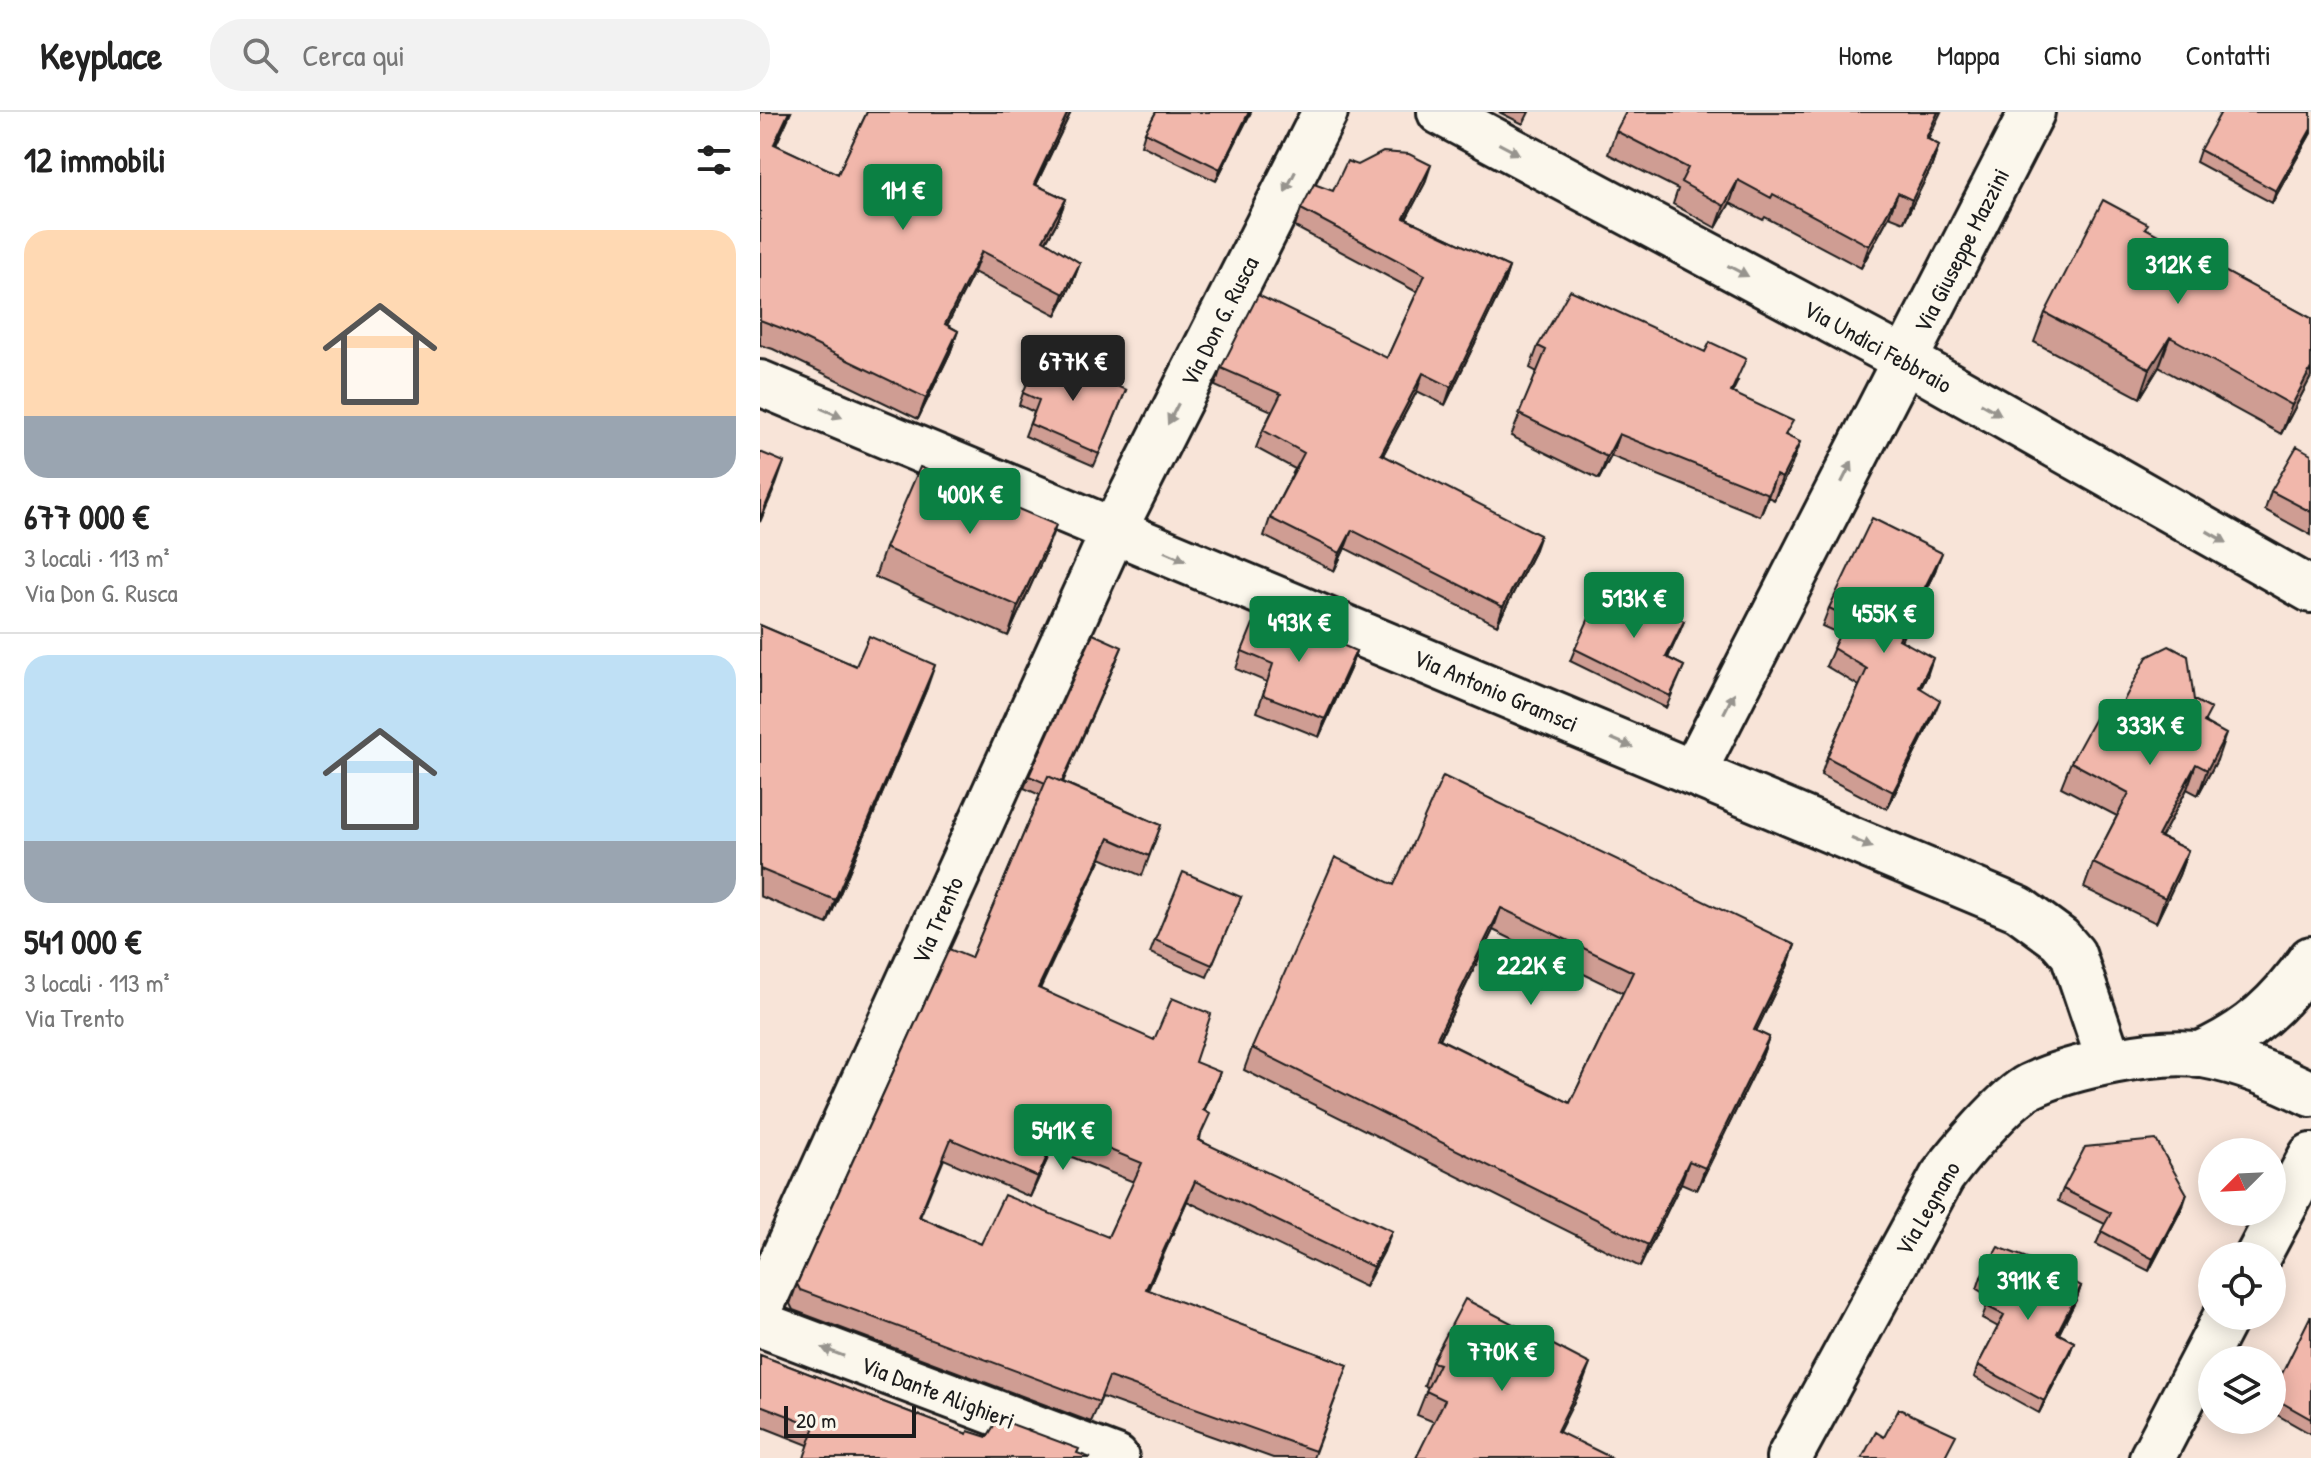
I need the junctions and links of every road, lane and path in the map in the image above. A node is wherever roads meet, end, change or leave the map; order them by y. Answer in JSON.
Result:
{"nodes":[{"id":1,"x":1325,"y":112,"type":"edge"},
{"id":2,"x":1440,"y":112,"type":"edge"},
{"id":3,"x":2032,"y":112,"type":"edge"},
{"id":4,"x":1905,"y":360,"type":"junction"},
{"id":5,"x":760,"y":383,"type":"edge"},
{"id":6,"x":1114,"y":530,"type":"junction"},
{"id":7,"x":2311,"y":590,"type":"edge"},
{"id":8,"x":1693,"y":773,"type":"junction"},
{"id":9,"x":2311,"y":959,"type":"edge"},
{"id":10,"x":2198,"y":1055,"type":"junction"},
{"id":11,"x":2109,"y":1060,"type":"junction"},
{"id":12,"x":2311,"y":1094,"type":"edge"},
{"id":13,"x":2311,"y":1156,"type":"edge"},
{"id":14,"x":2265,"y":1242,"type":"edge"},
{"id":15,"x":760,"y":1309,"type":"edge"},
{"id":16,"x":760,"y":1324,"type":"edge"},
{"id":17,"x":2219,"y":1330,"type":"edge"},
{"id":18,"x":1091,"y":1454,"type":"edge"},
{"id":19,"x":1789,"y":1458,"type":"edge"},
{"id":20,"x":2152,"y":1458,"type":"edge"}],
"edges":[{"from":1,"to":6,"type":"street","name":"Via Don G. Rusca","one_way":true},
{"from":2,"to":4,"type":"street","name":"Via Undici Febbraio","one_way":true},
{"from":3,"to":4,"type":"street","name":"Via Giuseppe Mazzini"},
{"from":4,"to":7,"type":"street","name":"Via Undici Febbraio","one_way":true},
{"from":8,"to":4,"type":"street","name":"Via Giuseppe Mazzini","one_way":true},
{"from":5,"to":6,"type":"street","name":"Via Antonio Gramsci","one_way":true},
{"from":6,"to":8,"type":"street","name":"Via Antonio Gramsci","one_way":true},
{"from":6,"to":15,"type":"street","name":"Via Trento"},
{"from":8,"to":11,"type":"street","name":"Via Antonio Gramsci","one_way":true},
{"from":9,"to":10,"type":"street"},
{"from":10,"to":11,"type":"street","name":"Via Legnano"},
{"from":10,"to":12,"type":"street"},
{"from":11,"to":19,"type":"street","name":"Via Legnano"},
{"from":13,"to":14,"type":"street"},
{"from":18,"to":16,"type":"street","name":"Via Dante Alighieri","one_way":true},
{"from":17,"to":20,"type":"street"}]}
